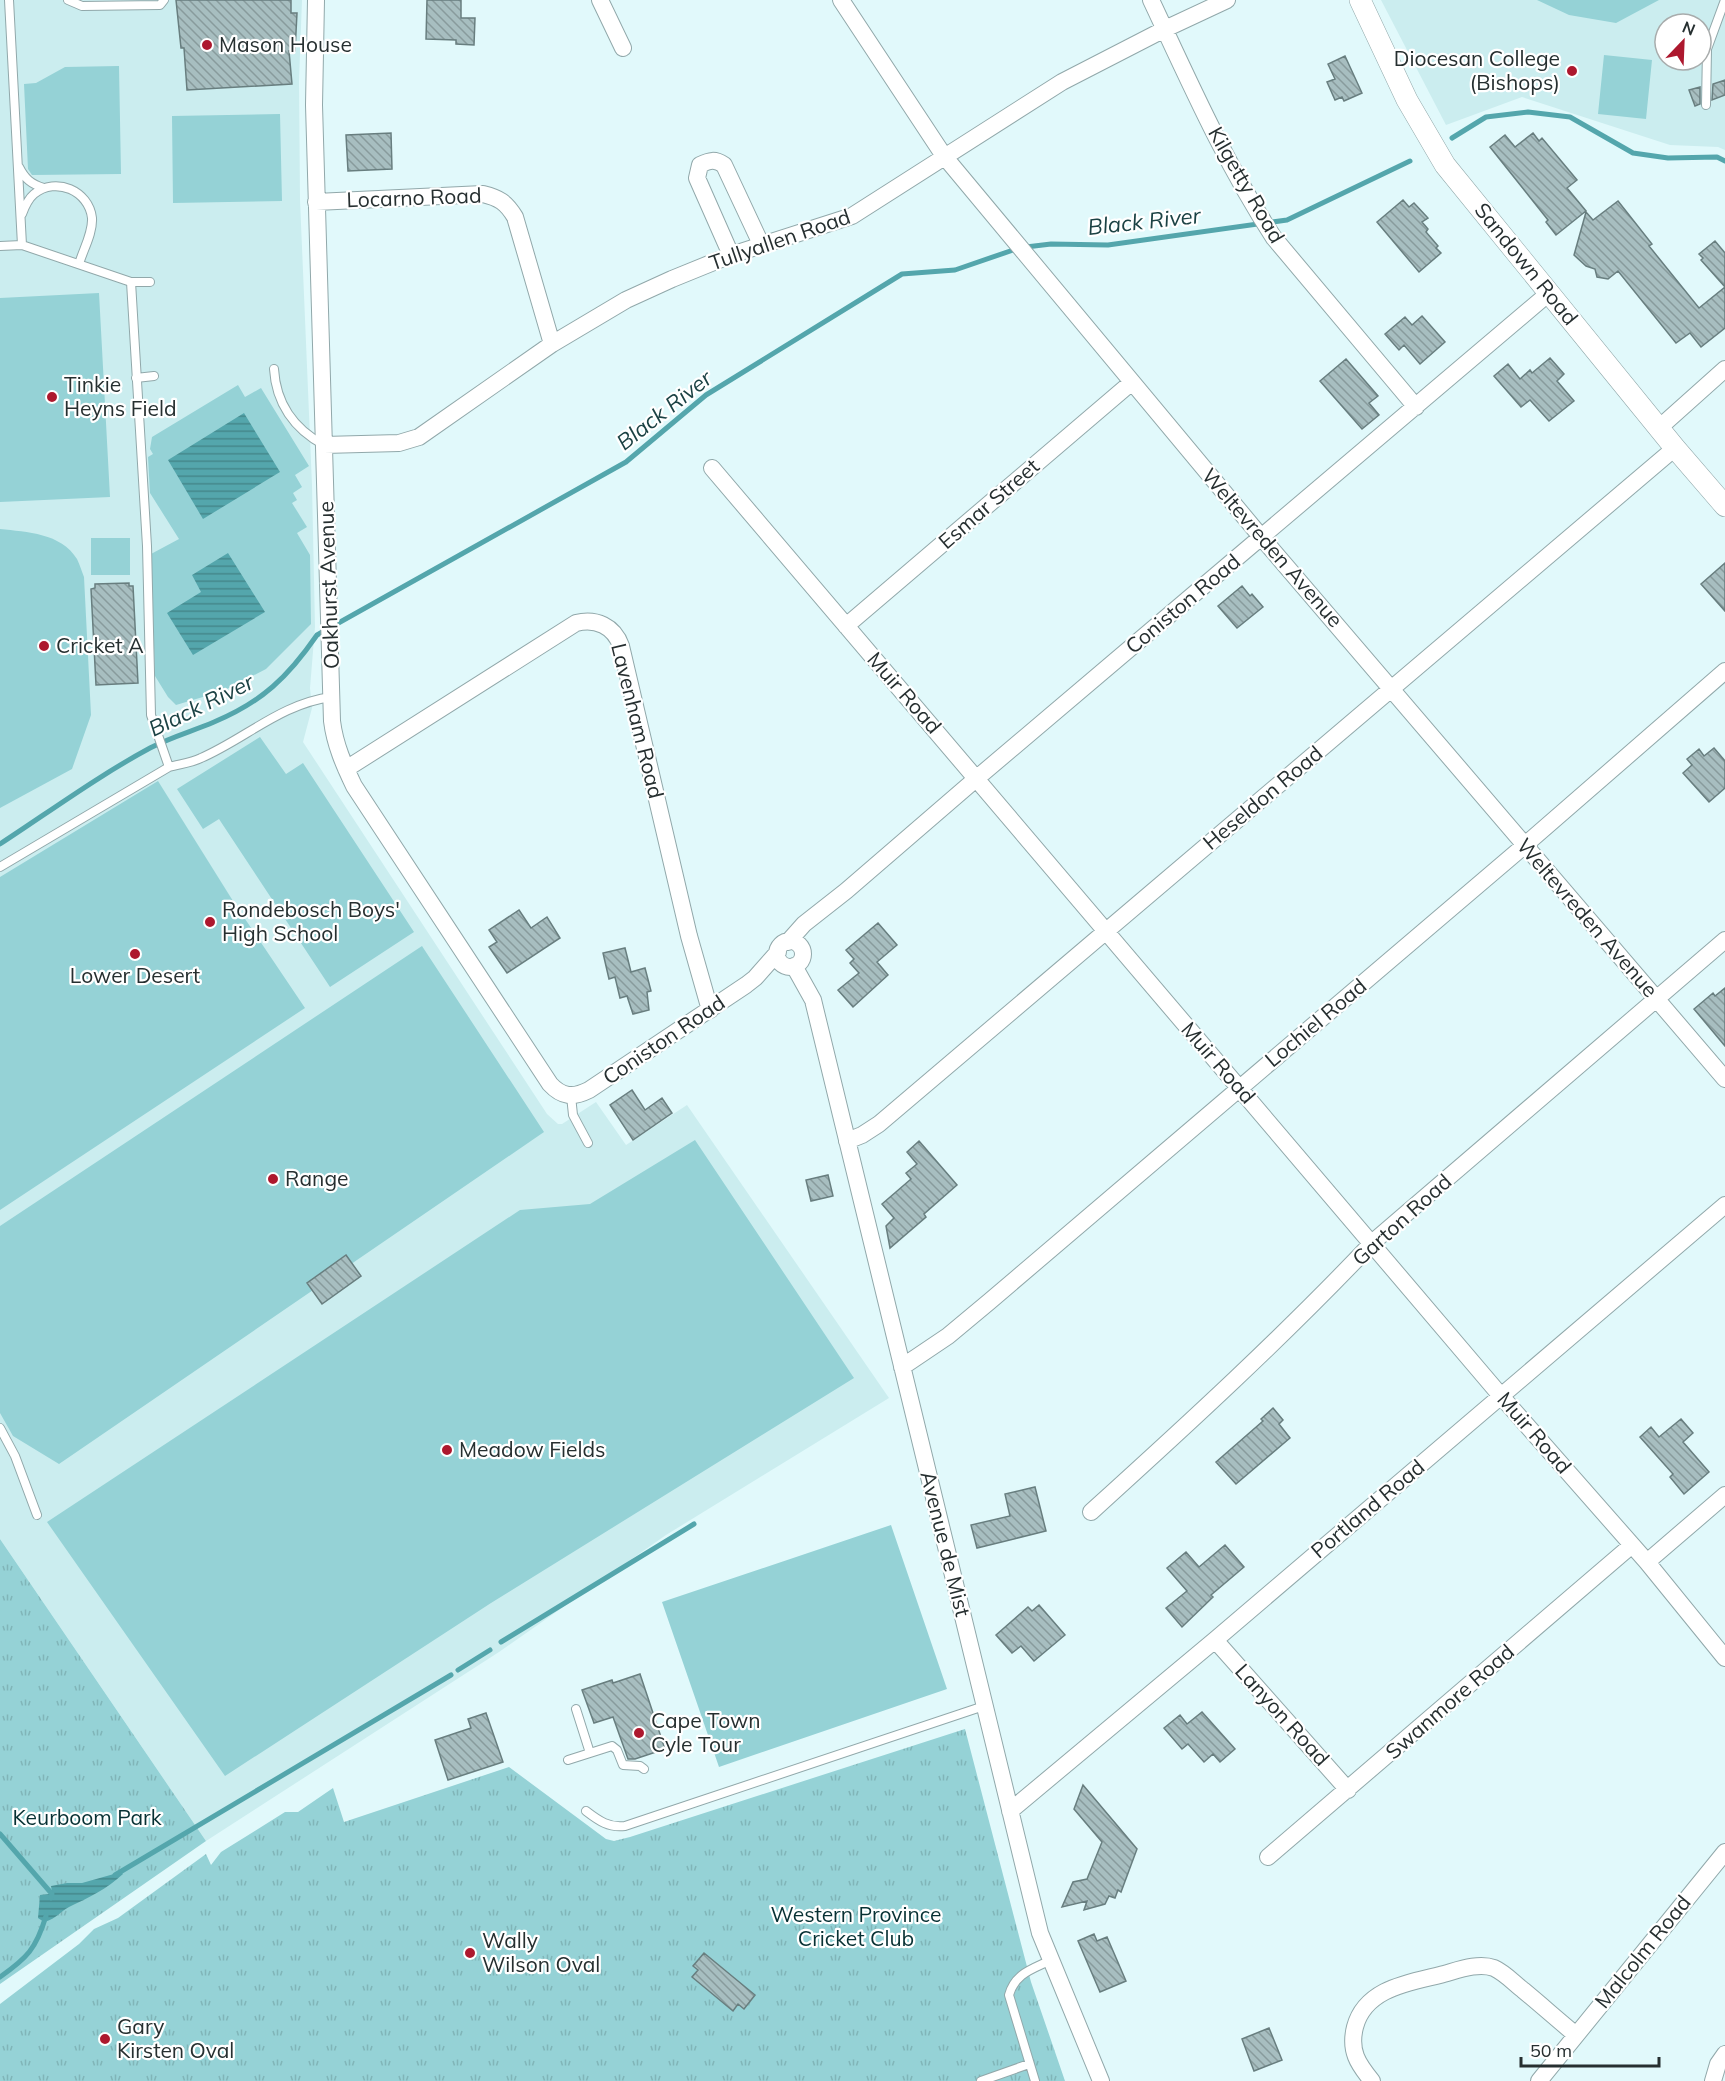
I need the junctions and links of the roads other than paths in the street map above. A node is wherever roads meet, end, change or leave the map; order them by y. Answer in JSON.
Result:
{"nodes":[{"id":1,"x":9,"y":0,"type":"edge"},
{"id":2,"x":68,"y":0,"type":"edge"},
{"id":3,"x":164,"y":0,"type":"edge"},
{"id":4,"x":316,"y":0,"type":"edge"},
{"id":5,"x":600,"y":0,"type":"edge"},
{"id":6,"x":841,"y":0,"type":"edge"},
{"id":7,"x":1151,"y":0,"type":"edge"},
{"id":8,"x":1227,"y":0,"type":"edge"},
{"id":9,"x":1360,"y":0,"type":"edge"},
{"id":10,"x":1725,"y":0,"type":"edge"},
{"id":11,"x":1165,"y":29,"type":"junction"},
{"id":12,"x":623,"y":48,"type":"dead end"},
{"id":13,"x":1707,"y":105,"type":"dead end"},
{"id":14,"x":944,"y":156,"type":"junction"},
{"id":15,"x":17,"y":164,"type":"junction"},
{"id":16,"x":44,"y":188,"type":"junction"},
{"id":17,"x":316,"y":202,"type":"junction"},
{"id":18,"x":21,"y":217,"type":"junction"},
{"id":19,"x":761,"y":244,"type":"junction"},
{"id":20,"x":22,"y":245,"type":"junction"},
{"id":21,"x":0,"y":246,"type":"edge"},
{"id":22,"x":731,"y":255,"type":"junction"},
{"id":23,"x":79,"y":264,"type":"junction"},
{"id":24,"x":130,"y":282,"type":"junction"},
{"id":25,"x":150,"y":282,"type":"dead end"},
{"id":26,"x":1550,"y":293,"type":"junction"},
{"id":27,"x":552,"y":344,"type":"junction"},
{"id":28,"x":274,"y":369,"type":"dead end"},
{"id":29,"x":1725,"y":369,"type":"edge"},
{"id":30,"x":154,"y":376,"type":"dead end"},
{"id":31,"x":136,"y":378,"type":"junction"},
{"id":32,"x":1132,"y":382,"type":"junction"},
{"id":33,"x":1416,"y":407,"type":"junction"},
{"id":34,"x":1659,"y":428,"type":"junction"},
{"id":35,"x":324,"y":445,"type":"junction"},
{"id":36,"x":1675,"y":448,"type":"junction"},
{"id":37,"x":712,"y":468,"type":"dead end"},
{"id":38,"x":1725,"y":506,"type":"edge"},
{"id":39,"x":1262,"y":538,"type":"junction"},
{"id":40,"x":846,"y":626,"type":"junction"},
{"id":41,"x":1725,"y":671,"type":"edge"},
{"id":42,"x":1391,"y":687,"type":"junction"},
{"id":43,"x":332,"y":697,"type":"junction"},
{"id":44,"x":169,"y":766,"type":"junction"},
{"id":45,"x":346,"y":769,"type":"junction"},
{"id":46,"x":977,"y":778,"type":"junction"},
{"id":47,"x":1525,"y":845,"type":"junction"},
{"id":48,"x":0,"y":867,"type":"edge"},
{"id":49,"x":1105,"y":932,"type":"junction"},
{"id":50,"x":1725,"y":940,"type":"edge"},
{"id":51,"x":791,"y":955,"type":"junction"},
{"id":52,"x":1657,"y":999,"type":"junction"},
{"id":53,"x":710,"y":1010,"type":"junction"},
{"id":54,"x":1725,"y":1079,"type":"edge"},
{"id":55,"x":1239,"y":1088,"type":"junction"},
{"id":56,"x":571,"y":1096,"type":"junction"},
{"id":57,"x":847,"y":1141,"type":"junction"},
{"id":58,"x":588,"y":1143,"type":"dead end"},
{"id":59,"x":1725,"y":1205,"type":"edge"},
{"id":60,"x":1372,"y":1242,"type":"junction"},
{"id":61,"x":902,"y":1367,"type":"junction"},
{"id":62,"x":1501,"y":1396,"type":"junction"},
{"id":63,"x":0,"y":1428,"type":"edge"},
{"id":64,"x":1725,"y":1495,"type":"edge"},
{"id":65,"x":1091,"y":1512,"type":"dead end"},
{"id":66,"x":37,"y":1515,"type":"dead end"},
{"id":67,"x":1632,"y":1545,"type":"junction"},
{"id":68,"x":1647,"y":1562,"type":"junction"},
{"id":69,"x":1215,"y":1640,"type":"junction"},
{"id":70,"x":1725,"y":1658,"type":"edge"},
{"id":71,"x":984,"y":1706,"type":"junction"},
{"id":72,"x":576,"y":1709,"type":"dead end"},
{"id":73,"x":590,"y":1753,"type":"junction"},
{"id":74,"x":568,"y":1760,"type":"dead end"},
{"id":75,"x":645,"y":1769,"type":"dead end"},
{"id":76,"x":1348,"y":1790,"type":"junction"},
{"id":77,"x":586,"y":1811,"type":"dead end"},
{"id":78,"x":1010,"y":1811,"type":"junction"},
{"id":79,"x":1725,"y":1852,"type":"edge"},
{"id":80,"x":1268,"y":1857,"type":"dead end"},
{"id":81,"x":1051,"y":1960,"type":"junction"},
{"id":82,"x":1576,"y":2035,"type":"junction"},
{"id":83,"x":1725,"y":2054,"type":"edge"},
{"id":84,"x":1029,"y":2064,"type":"junction"},
{"id":85,"x":981,"y":2081,"type":"edge"},
{"id":86,"x":1035,"y":2081,"type":"edge"},
{"id":87,"x":1100,"y":2081,"type":"edge"},
{"id":88,"x":1372,"y":2081,"type":"edge"},
{"id":89,"x":1539,"y":2081,"type":"edge"},
{"id":90,"x":1713,"y":2081,"type":"edge"}],
"edges":[{"from":1,"to":15,"type":"lane"},
{"from":2,"to":3,"type":"lane"},
{"from":4,"to":17,"type":"street","name":"Oakhurst Avenue"},
{"from":5,"to":12,"type":"street"},
{"from":6,"to":14,"type":"street","name":"Weltevreden Avenue"},
{"from":7,"to":11,"type":"street","name":"Kilgetty Road"},
{"from":8,"to":11,"type":"street","name":"Tullyallen Road"},
{"from":9,"to":26,"type":"street","name":"Sandown Road"},
{"from":10,"to":13,"type":"lane"},
{"from":11,"to":14,"type":"street","name":"Tullyallen Road"},
{"from":11,"to":33,"type":"street","name":"Kilgetty Road"},
{"from":14,"to":19,"type":"street","name":"Tullyallen Road"},
{"from":14,"to":32,"type":"street","name":"Weltevreden Avenue"},
{"from":15,"to":16,"type":"lane"},
{"from":15,"to":18,"type":"lane"},
{"from":16,"to":18,"type":"lane"},
{"from":16,"to":23,"type":"lane"},
{"from":17,"to":27,"type":"street","name":"Locarno Road"},
{"from":17,"to":35,"type":"street","name":"Oakhurst Avenue"},
{"from":18,"to":20,"type":"lane"},
{"from":19,"to":22,"type":"street","name":"Tullyallen Road"},
{"from":19,"to":22,"type":"street"},
{"from":20,"to":21,"type":"lane"},
{"from":20,"to":23,"type":"lane"},
{"from":22,"to":27,"type":"street","name":"Tullyallen Road"},
{"from":23,"to":24,"type":"lane"},
{"from":24,"to":25,"type":"lane"},
{"from":24,"to":31,"type":"lane"},
{"from":26,"to":33,"type":"street","name":"Coniston Road"},
{"from":26,"to":34,"type":"street","name":"Sandown Road"},
{"from":27,"to":35,"type":"street","name":"Tullyallen Road"},
{"from":28,"to":35,"type":"lane"},
{"from":29,"to":34,"type":"street"},
{"from":30,"to":31,"type":"lane"},
{"from":31,"to":44,"type":"lane"},
{"from":32,"to":39,"type":"street","name":"Weltevreden Avenue"},
{"from":32,"to":40,"type":"street","name":"Esmar Street"},
{"from":33,"to":39,"type":"street","name":"Coniston Road"},
{"from":34,"to":36,"type":"street","name":"Sandown Road"},
{"from":35,"to":43,"type":"street","name":"Oakhurst Avenue"},
{"from":36,"to":38,"type":"street","name":"Sandown Road"},
{"from":36,"to":42,"type":"street","name":"Heseldon Road"},
{"from":37,"to":40,"type":"street","name":"Muir Road"},
{"from":39,"to":42,"type":"street","name":"Weltevreden Avenue"},
{"from":39,"to":46,"type":"street","name":"Coniston Road"},
{"from":40,"to":46,"type":"street","name":"Muir Road"},
{"from":41,"to":47,"type":"street","name":"Lochiel Road"},
{"from":42,"to":47,"type":"street","name":"Weltevreden Avenue"},
{"from":42,"to":49,"type":"street","name":"Heseldon Road"},
{"from":43,"to":44,"type":"lane"},
{"from":43,"to":45,"type":"street","name":"Oakhurst Avenue"},
{"from":44,"to":48,"type":"lane"},
{"from":45,"to":53,"type":"street","name":"Lavenham Road"},
{"from":45,"to":56,"type":"street","name":"Oakhurst Avenue"},
{"from":46,"to":49,"type":"street","name":"Muir Road"},
{"from":46,"to":51,"type":"street","name":"Coniston Road"},
{"from":47,"to":52,"type":"street","name":"Weltevreden Avenue"},
{"from":47,"to":55,"type":"street","name":"Lochiel Road"},
{"from":49,"to":55,"type":"street","name":"Muir Road"},
{"from":49,"to":57,"type":"street","name":"Heseldon Road"},
{"from":50,"to":52,"type":"street","name":"Garton Road"},
{"from":51,"to":53,"type":"street","name":"Coniston Road"},
{"from":51,"to":57,"type":"street","name":"Avenue de Mist"},
{"from":52,"to":54,"type":"street","name":"Weltevreden Avenue"},
{"from":52,"to":60,"type":"street","name":"Garton Road"},
{"from":53,"to":56,"type":"street","name":"Coniston Road"},
{"from":55,"to":60,"type":"street","name":"Muir Road"},
{"from":55,"to":61,"type":"street","name":"Lochiel Road"},
{"from":56,"to":58,"type":"lane"},
{"from":57,"to":61,"type":"street","name":"Avenue de Mist"},
{"from":59,"to":62,"type":"street","name":"Portland Road"},
{"from":60,"to":62,"type":"street","name":"Muir Road"},
{"from":60,"to":65,"type":"street","name":"Garton Road"},
{"from":61,"to":71,"type":"street","name":"Avenue de Mist"},
{"from":62,"to":67,"type":"street","name":"Muir Road"},
{"from":62,"to":69,"type":"street","name":"Portland Road"},
{"from":63,"to":66,"type":"lane"},
{"from":64,"to":68,"type":"street"},
{"from":67,"to":68,"type":"street","name":"Muir Road"},
{"from":67,"to":76,"type":"street","name":"Swanmore Road"},
{"from":68,"to":70,"type":"street","name":"Muir Road"},
{"from":69,"to":76,"type":"street","name":"Lanyon Road"},
{"from":69,"to":78,"type":"street","name":"Portland Road"},
{"from":71,"to":77,"type":"lane"},
{"from":71,"to":78,"type":"street","name":"Avenue de Mist"},
{"from":72,"to":73,"type":"lane"},
{"from":73,"to":74,"type":"lane"},
{"from":73,"to":75,"type":"lane"},
{"from":76,"to":80,"type":"street","name":"Swanmore Road"},
{"from":78,"to":81,"type":"street","name":"Avenue de Mist"},
{"from":79,"to":82,"type":"street","name":"Malcolm Road"},
{"from":81,"to":84,"type":"lane"},
{"from":81,"to":87,"type":"street","name":"Avenue de Mist"},
{"from":82,"to":88,"type":"street"},
{"from":82,"to":89,"type":"street","name":"Malcolm Road"},
{"from":83,"to":90,"type":"street"},
{"from":84,"to":85,"type":"lane"},
{"from":84,"to":86,"type":"lane"}]}
